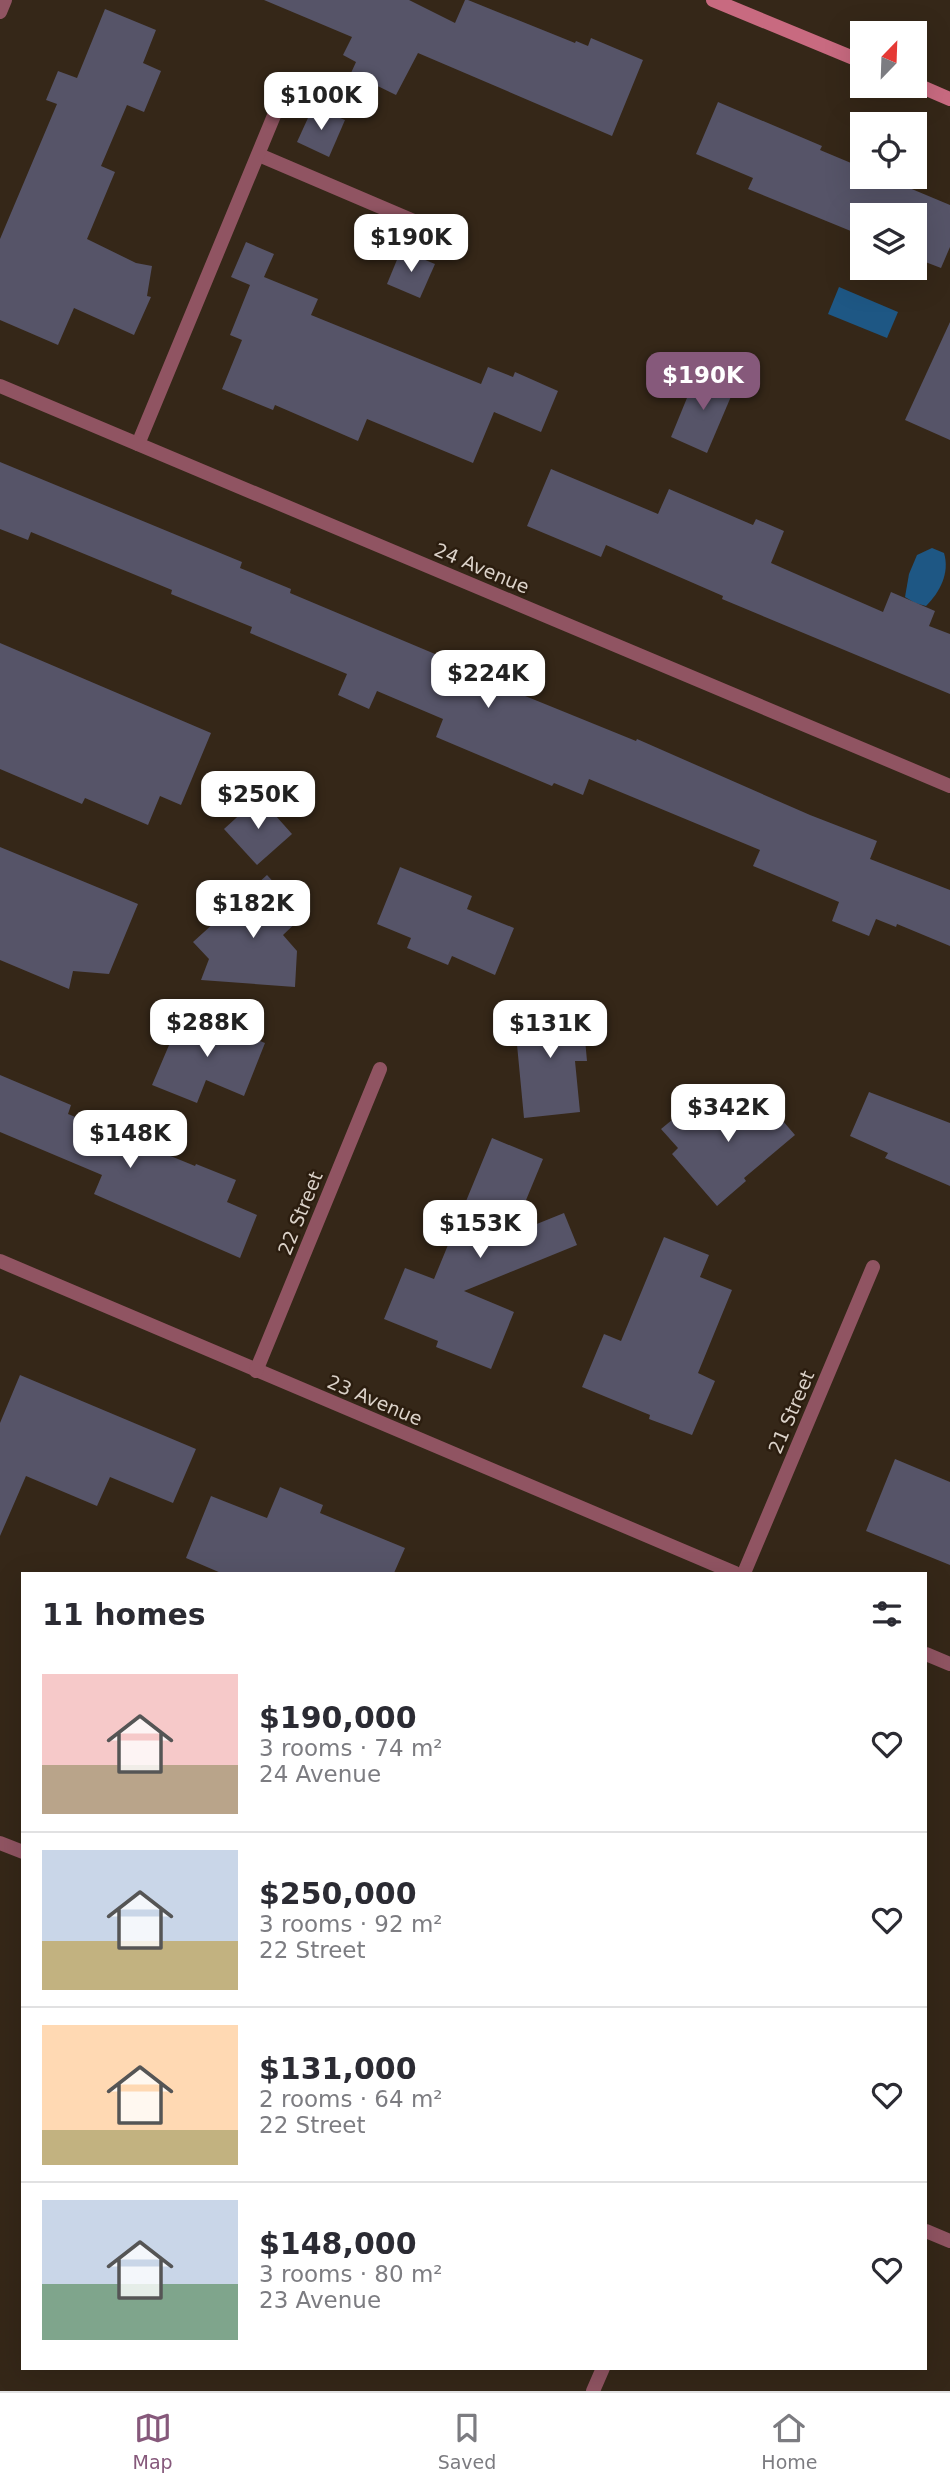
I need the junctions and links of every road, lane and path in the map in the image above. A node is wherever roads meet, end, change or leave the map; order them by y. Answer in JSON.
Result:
{"nodes":[{"id":1,"x":5,"y":0,"type":"edge"},
{"id":2,"x":713,"y":0,"type":"edge"},
{"id":3,"x":0,"y":12,"type":"edge"},
{"id":4,"x":850,"y":57,"type":"edge"},
{"id":5,"x":285,"y":89,"type":"dead end"},
{"id":6,"x":928,"y":90,"type":"edge"},
{"id":7,"x":950,"y":99,"type":"edge"},
{"id":8,"x":259,"y":155,"type":"junction"},
{"id":9,"x":437,"y":231,"type":"dead end"},
{"id":10,"x":0,"y":386,"type":"edge"},
{"id":11,"x":138,"y":444,"type":"junction"},
{"id":12,"x":950,"y":786,"type":"edge"},
{"id":13,"x":380,"y":1069,"type":"dead end"},
{"id":14,"x":0,"y":1261,"type":"edge"},
{"id":15,"x":873,"y":1267,"type":"dead end"},
{"id":16,"x":256,"y":1371,"type":"junction"},
{"id":17,"x":733,"y":1572,"type":"edge"},
{"id":18,"x":744,"y":1572,"type":"edge"},
{"id":19,"x":927,"y":1654,"type":"edge"},
{"id":20,"x":950,"y":1664,"type":"edge"},
{"id":21,"x":0,"y":1843,"type":"edge"},
{"id":22,"x":21,"y":1851,"type":"edge"},
{"id":23,"x":927,"y":2231,"type":"edge"},
{"id":24,"x":950,"y":2241,"type":"edge"},
{"id":25,"x":602,"y":2370,"type":"edge"},
{"id":26,"x":593,"y":2391,"type":"edge"}],
"edges":[{"from":1,"to":3,"type":"street"},
{"from":2,"to":4,"type":"street"},
{"from":5,"to":8,"type":"street"},
{"from":6,"to":7,"type":"street"},
{"from":8,"to":9,"type":"street"},
{"from":8,"to":11,"type":"street"},
{"from":10,"to":11,"type":"street","name":"24 Avenue"},
{"from":11,"to":12,"type":"street","name":"24 Avenue"},
{"from":13,"to":16,"type":"street","name":"22 Street"},
{"from":14,"to":16,"type":"street","name":"23 Avenue"},
{"from":15,"to":18,"type":"street","name":"21 Street"},
{"from":16,"to":17,"type":"street","name":"23 Avenue"},
{"from":19,"to":20,"type":"street"},
{"from":21,"to":22,"type":"street"},
{"from":23,"to":24,"type":"street"},
{"from":25,"to":26,"type":"street"}]}
